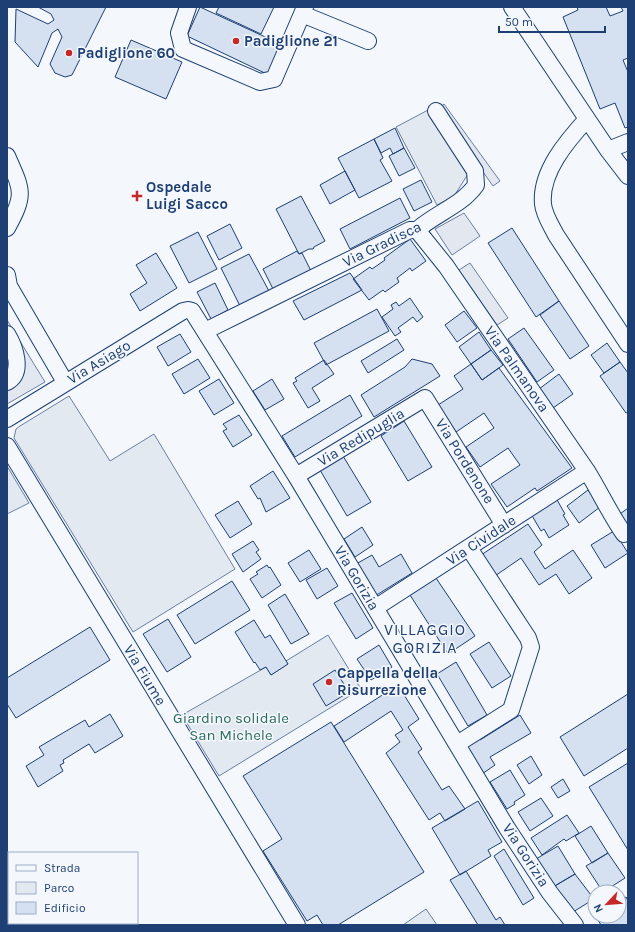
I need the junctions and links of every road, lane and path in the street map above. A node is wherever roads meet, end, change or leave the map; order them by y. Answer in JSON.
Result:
{"nodes":[{"id":1,"x":188,"y":7,"type":"edge"},
{"id":2,"x":512,"y":7,"type":"edge"},
{"id":3,"x":304,"y":11,"type":"edge"},
{"id":4,"x":368,"y":41,"type":"dead end"},
{"id":5,"x":436,"y":111,"type":"dead end"},
{"id":6,"x":587,"y":119,"type":"junction"},
{"id":7,"x":628,"y":142,"type":"edge"},
{"id":8,"x":608,"y":150,"type":"junction"},
{"id":9,"x":7,"y":156,"type":"edge"},
{"id":10,"x":628,"y":176,"type":"edge"},
{"id":11,"x":7,"y":228,"type":"edge"},
{"id":12,"x":417,"y":230,"type":"junction"},
{"id":13,"x":7,"y":275,"type":"edge"},
{"id":14,"x":192,"y":311,"type":"joint"},
{"id":15,"x":205,"y":331,"type":"junction"},
{"id":16,"x":7,"y":334,"type":"edge"},
{"id":17,"x":628,"y":344,"type":"edge"},
{"id":18,"x":7,"y":382,"type":"edge"},
{"id":19,"x":65,"y":382,"type":"junction"},
{"id":20,"x":425,"y":398,"type":"joint"},
{"id":21,"x":7,"y":418,"type":"edge"},
{"id":22,"x":7,"y":446,"type":"edge"},
{"id":23,"x":587,"y":471,"type":"junction"},
{"id":24,"x":296,"y":476,"type":"junction"},
{"id":25,"x":504,"y":525,"type":"junction"},
{"id":26,"x":624,"y":534,"type":"dead end"},
{"id":27,"x":469,"y":548,"type":"junction"},
{"id":28,"x":375,"y":608,"type":"junction"},
{"id":29,"x":457,"y":744,"type":"junction"},
{"id":30,"x":297,"y":925,"type":"edge"},
{"id":31,"x":576,"y":925,"type":"edge"}],
"edges":[{"from":1,"to":3,"type":"street"},
{"from":2,"to":6,"type":"street"},
{"from":3,"to":4,"type":"street"},
{"from":5,"to":12,"type":"street","name":"Via Gradisca"},
{"from":6,"to":8,"type":"street"},
{"from":6,"to":17,"type":"street"},
{"from":7,"to":8,"type":"street"},
{"from":8,"to":10,"type":"street"},
{"from":9,"to":11,"type":"street"},
{"from":12,"to":15,"type":"street","name":"Via Gradisca"},
{"from":12,"to":23,"type":"street","name":"Via Palmanova"},
{"from":13,"to":19,"type":"street"},
{"from":14,"to":15,"type":"street","name":"Via Gorizia"},
{"from":14,"to":19,"type":"street","name":"Via Asiago"},
{"from":15,"to":24,"type":"street","name":"Via Gorizia"},
{"from":16,"to":18,"type":"street"},
{"from":19,"to":21,"type":"street","name":"Via Asiago"},
{"from":20,"to":24,"type":"street","name":"Via Redipuglia"},
{"from":20,"to":25,"type":"street","name":"Via Pordenone"},
{"from":22,"to":30,"type":"street","name":"Via Fiume"},
{"from":23,"to":25,"type":"street","name":"Via Cividale"},
{"from":23,"to":26,"type":"street","name":"Via Palmanova"},
{"from":24,"to":28,"type":"street","name":"Via Gorizia"},
{"from":25,"to":27,"type":"street","name":"Via Cividale"},
{"from":27,"to":28,"type":"street","name":"Via Cividale"},
{"from":27,"to":29,"type":"street"},
{"from":28,"to":29,"type":"street","name":"Via Gorizia"},
{"from":29,"to":31,"type":"street","name":"Via Gorizia"}]}
